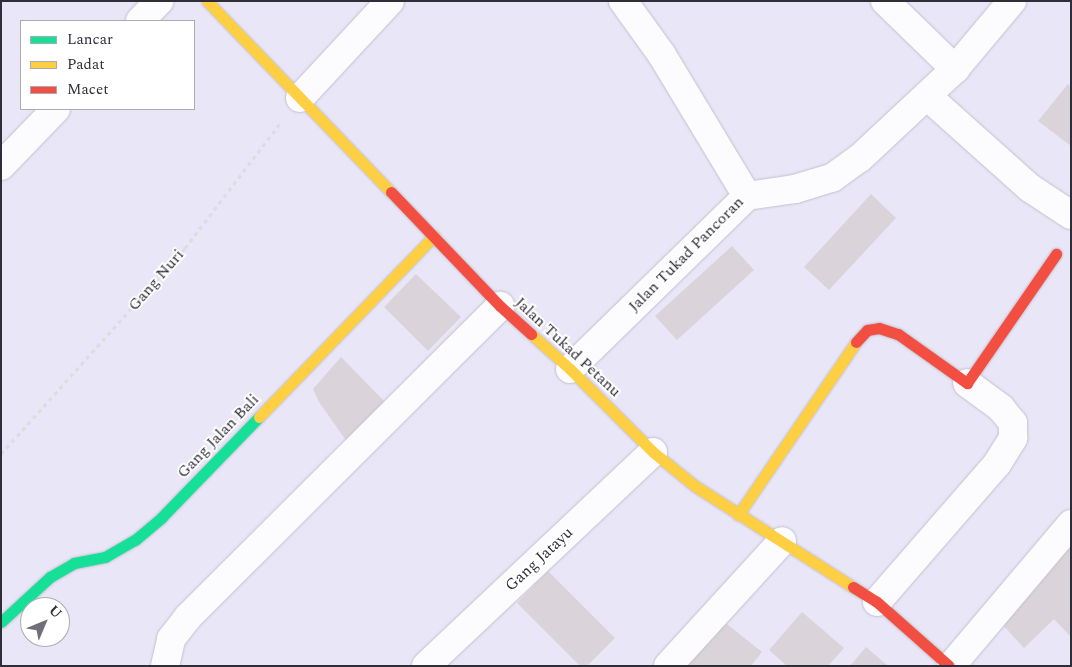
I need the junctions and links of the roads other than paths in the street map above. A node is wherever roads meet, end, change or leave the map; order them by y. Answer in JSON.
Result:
{"nodes":[{"id":1,"x":159,"y":1,"type":"edge"},
{"id":2,"x":207,"y":1,"type":"edge"},
{"id":3,"x":390,"y":1,"type":"edge"},
{"id":4,"x":623,"y":1,"type":"edge"},
{"id":5,"x":885,"y":1,"type":"edge"},
{"id":6,"x":1012,"y":1,"type":"edge"},
{"id":7,"x":141,"y":20,"type":"edge"},
{"id":8,"x":955,"y":69,"type":"junction"},
{"id":9,"x":927,"y":96,"type":"junction"},
{"id":10,"x":300,"y":98,"type":"junction"},
{"id":11,"x":55,"y":110,"type":"edge"},
{"id":12,"x":1,"y":166,"type":"edge"},
{"id":13,"x":747,"y":196,"type":"junction"},
{"id":14,"x":1071,"y":215,"type":"edge"},
{"id":15,"x":434,"y":236,"type":"junction"},
{"id":16,"x":1056,"y":254,"type":"dead end"},
{"id":17,"x":500,"y":306,"type":"junction"},
{"id":18,"x":570,"y":369,"type":"junction"},
{"id":19,"x":967,"y":383,"type":"junction"},
{"id":20,"x":652,"y":452,"type":"junction"},
{"id":21,"x":738,"y":515,"type":"junction"},
{"id":22,"x":1071,"y":524,"type":"edge"},
{"id":23,"x":782,"y":541,"type":"junction"},
{"id":24,"x":877,"y":602,"type":"junction"},
{"id":25,"x":1,"y":622,"type":"edge"},
{"id":26,"x":166,"y":666,"type":"edge"},
{"id":27,"x":426,"y":666,"type":"edge"},
{"id":28,"x":668,"y":666,"type":"edge"},
{"id":29,"x":950,"y":666,"type":"edge"}],
"edges":[{"from":1,"to":7,"type":"street"},
{"from":2,"to":10,"type":"street","name":"Jalan Tukad Petanu"},
{"from":3,"to":10,"type":"street"},
{"from":4,"to":13,"type":"street","name":"Jalan Tukad Pancoran"},
{"from":5,"to":8,"type":"street"},
{"from":6,"to":8,"type":"street"},
{"from":8,"to":9,"type":"street"},
{"from":9,"to":13,"type":"street"},
{"from":9,"to":14,"type":"street"},
{"from":10,"to":15,"type":"street","name":"Jalan Tukad Petanu"},
{"from":11,"to":12,"type":"street"},
{"from":13,"to":18,"type":"street","name":"Jalan Tukad Pancoran"},
{"from":15,"to":17,"type":"street","name":"Jalan Tukad Petanu"},
{"from":15,"to":25,"type":"street","name":"Gang Jalan Bali"},
{"from":16,"to":19,"type":"street"},
{"from":17,"to":18,"type":"street","name":"Jalan Tukad Petanu"},
{"from":17,"to":26,"type":"street"},
{"from":18,"to":20,"type":"street","name":"Jalan Tukad Petanu"},
{"from":19,"to":21,"type":"street"},
{"from":19,"to":24,"type":"street"},
{"from":20,"to":21,"type":"street","name":"Jalan Tukad Petanu"},
{"from":20,"to":27,"type":"street","name":"Gang Jatayu"},
{"from":21,"to":23,"type":"street","name":"Jalan Tukad Petanu"},
{"from":22,"to":29,"type":"street"},
{"from":23,"to":24,"type":"street","name":"Jalan Tukad Petanu"},
{"from":23,"to":28,"type":"street"},
{"from":24,"to":29,"type":"street","name":"Jalan Tukad Petanu"}]}
